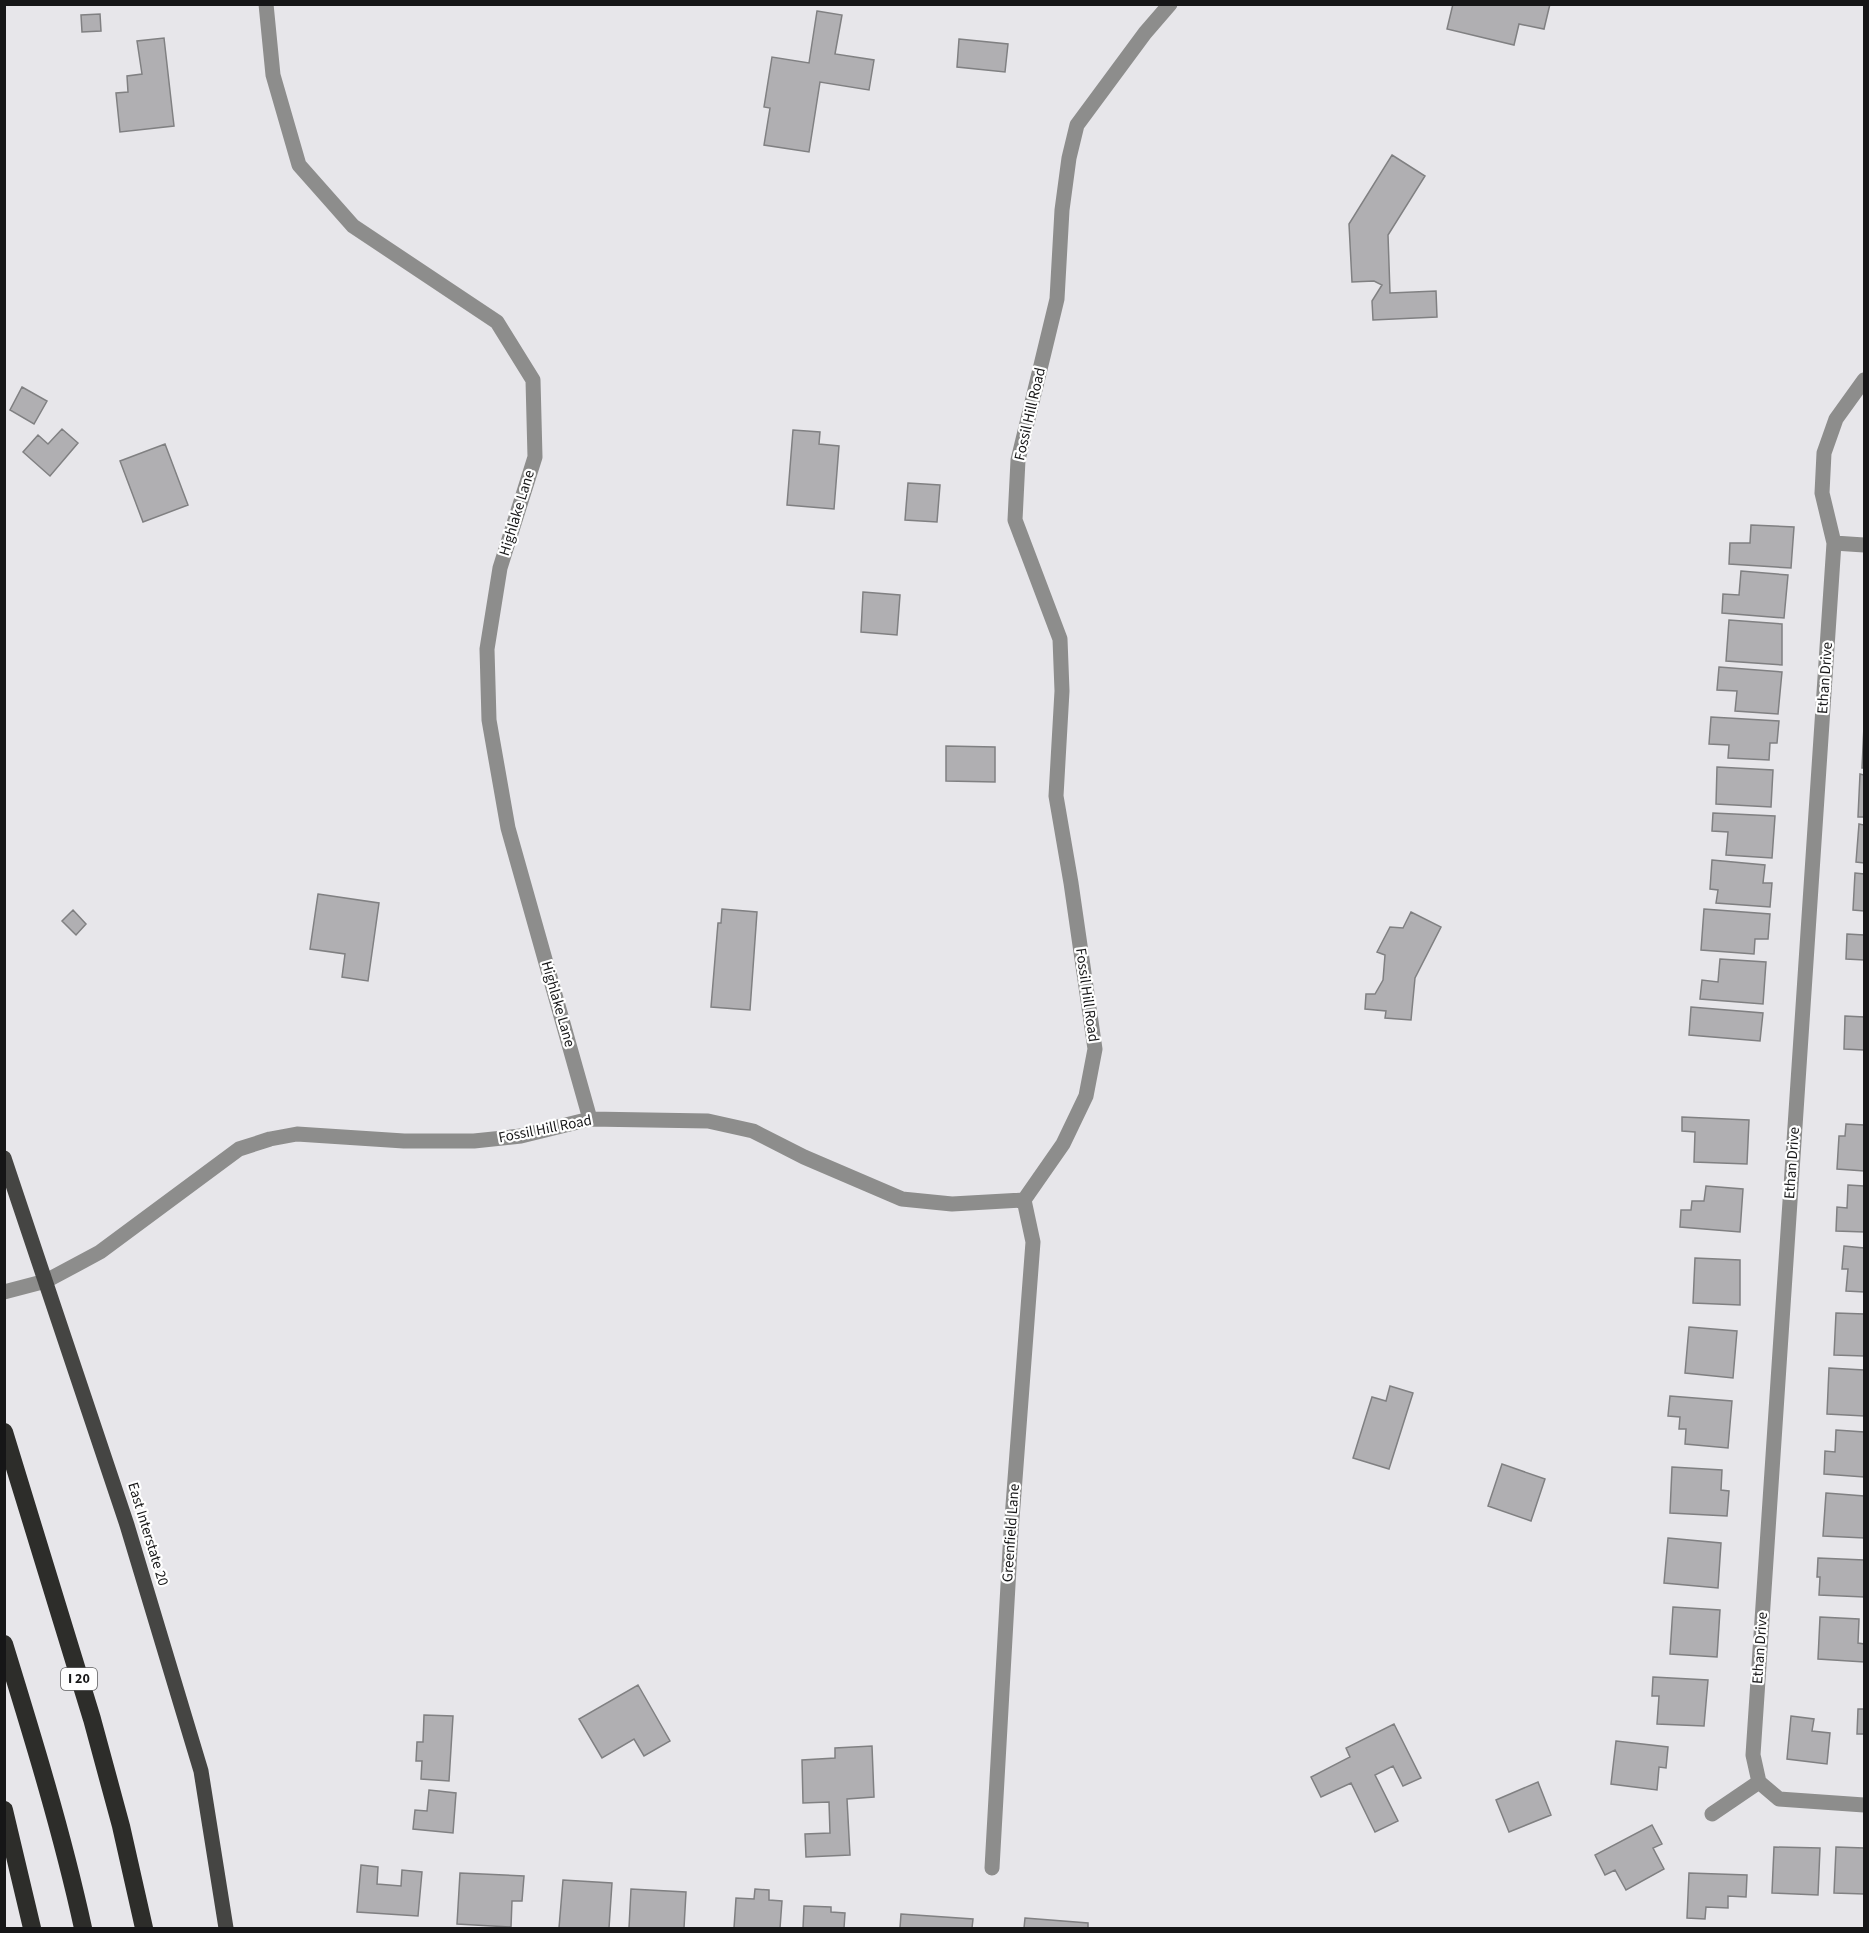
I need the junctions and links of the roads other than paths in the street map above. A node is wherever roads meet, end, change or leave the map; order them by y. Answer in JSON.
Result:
{"nodes":[{"id":1,"x":266,"y":4,"type":"edge"},
{"id":2,"x":1170,"y":4,"type":"edge"},
{"id":3,"x":1864,"y":380,"type":"edge"},
{"id":4,"x":1834,"y":543,"type":"junction"},
{"id":5,"x":1864,"y":546,"type":"edge"},
{"id":6,"x":590,"y":1119,"type":"junction"},
{"id":7,"x":4,"y":1158,"type":"edge"},
{"id":8,"x":1024,"y":1200,"type":"junction"},
{"id":9,"x":46,"y":1281,"type":"junction"},
{"id":10,"x":4,"y":1292,"type":"edge"},
{"id":11,"x":4,"y":1432,"type":"edge"},
{"id":12,"x":4,"y":1644,"type":"edge"},
{"id":13,"x":1760,"y":1782,"type":"junction"},
{"id":14,"x":1864,"y":1805,"type":"edge"},
{"id":15,"x":4,"y":1810,"type":"edge"},
{"id":16,"x":1712,"y":1814,"type":"dead end"},
{"id":17,"x":992,"y":1868,"type":"dead end"},
{"id":18,"x":32,"y":1929,"type":"edge"},
{"id":19,"x":83,"y":1929,"type":"edge"},
{"id":20,"x":144,"y":1929,"type":"edge"},
{"id":21,"x":226,"y":1929,"type":"edge"}],
"edges":[{"from":1,"to":6,"type":"street","name":"Highlake Lane"},
{"from":2,"to":8,"type":"street","name":"Fossil Hill Road"},
{"from":3,"to":4,"type":"street","name":"Ethan Drive"},
{"from":4,"to":5,"type":"street"},
{"from":4,"to":13,"type":"street","name":"Ethan Drive"},
{"from":6,"to":8,"type":"street","name":"Fossil Hill Road"},
{"from":6,"to":9,"type":"street","name":"Fossil Hill Road"},
{"from":7,"to":9,"type":"main road","name":"East Interstate 20"},
{"from":8,"to":17,"type":"street","name":"Greenfield Lane"},
{"from":9,"to":10,"type":"street","name":"Fossil Hill Road"},
{"from":9,"to":21,"type":"main road","name":"East Interstate 20"},
{"from":11,"to":20,"type":"highway","number":"I 20"},
{"from":12,"to":19,"type":"highway"},
{"from":13,"to":14,"type":"street"},
{"from":13,"to":16,"type":"street"},
{"from":15,"to":18,"type":"highway"}]}
